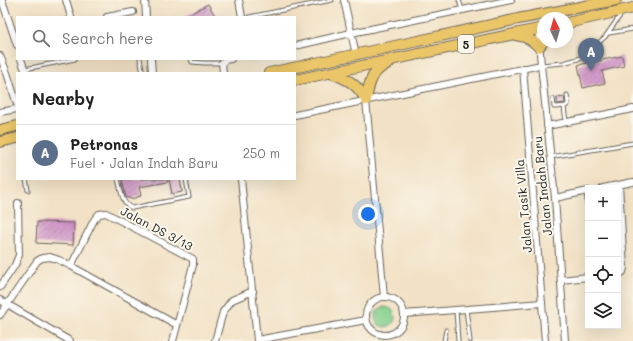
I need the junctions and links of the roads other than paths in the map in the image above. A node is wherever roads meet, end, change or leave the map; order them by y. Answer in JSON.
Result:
{"nodes":[{"id":1,"x":2,"y":0,"type":"edge"},
{"id":2,"x":66,"y":0,"type":"edge"},
{"id":3,"x":145,"y":0,"type":"edge"},
{"id":4,"x":239,"y":0,"type":"edge"},
{"id":5,"x":332,"y":0,"type":"edge"},
{"id":6,"x":344,"y":0,"type":"edge"},
{"id":7,"x":459,"y":0,"type":"edge"},
{"id":8,"x":511,"y":0,"type":"edge"},
{"id":9,"x":616,"y":0,"type":"edge"},
{"id":10,"x":629,"y":9,"type":"edge"},
{"id":11,"x":462,"y":10,"type":"junction"},
{"id":12,"x":558,"y":11,"type":"joint"},
{"id":13,"x":134,"y":14,"type":"edge"},
{"id":14,"x":71,"y":16,"type":"edge"},
{"id":15,"x":116,"y":16,"type":"edge"},
{"id":16,"x":146,"y":16,"type":"edge"},
{"id":17,"x":242,"y":16,"type":"edge"},
{"id":18,"x":254,"y":16,"type":"edge"},
{"id":19,"x":518,"y":19,"type":"junction"},
{"id":20,"x":573,"y":22,"type":"edge"},
{"id":21,"x":537,"y":26,"type":"edge"},
{"id":22,"x":537,"y":28,"type":"edge"},
{"id":23,"x":633,"y":30,"type":"edge"},
{"id":24,"x":351,"y":33,"type":"junction"},
{"id":25,"x":608,"y":33,"type":"junction"},
{"id":26,"x":15,"y":35,"type":"edge"},
{"id":27,"x":512,"y":35,"type":"junction"},
{"id":28,"x":537,"y":42,"type":"edge"},
{"id":29,"x":296,"y":46,"type":"edge"},
{"id":30,"x":541,"y":48,"type":"edge"},
{"id":31,"x":356,"y":55,"type":"junction"},
{"id":32,"x":0,"y":56,"type":"edge"},
{"id":33,"x":394,"y":59,"type":"junction"},
{"id":34,"x":22,"y":60,"type":"edge"},
{"id":35,"x":71,"y":60,"type":"edge"},
{"id":36,"x":140,"y":60,"type":"edge"},
{"id":37,"x":151,"y":60,"type":"edge"},
{"id":38,"x":191,"y":60,"type":"edge"},
{"id":39,"x":225,"y":60,"type":"edge"},
{"id":40,"x":222,"y":63,"type":"junction"},
{"id":41,"x":375,"y":63,"type":"junction"},
{"id":42,"x":541,"y":65,"type":"junction"},
{"id":43,"x":523,"y":68,"type":"junction"},
{"id":44,"x":346,"y":69,"type":"junction"},
{"id":45,"x":25,"y":71,"type":"edge"},
{"id":46,"x":142,"y":72,"type":"edge"},
{"id":47,"x":152,"y":72,"type":"edge"},
{"id":48,"x":223,"y":72,"type":"edge"},
{"id":49,"x":274,"y":72,"type":"edge"},
{"id":50,"x":330,"y":73,"type":"junction"},
{"id":51,"x":296,"y":80,"type":"edge"},
{"id":52,"x":567,"y":95,"type":"dead end"},
{"id":53,"x":553,"y":99,"type":"dead end"},
{"id":54,"x":366,"y":100,"type":"junction"},
{"id":55,"x":16,"y":101,"type":"edge"},
{"id":56,"x":564,"y":107,"type":"junction"},
{"id":57,"x":16,"y":109,"type":"edge"},
{"id":58,"x":633,"y":109,"type":"edge"},
{"id":59,"x":0,"y":112,"type":"edge"},
{"id":60,"x":296,"y":114,"type":"edge"},
{"id":61,"x":566,"y":122,"type":"junction"},
{"id":62,"x":16,"y":126,"type":"edge"},
{"id":63,"x":547,"y":126,"type":"junction"},
{"id":64,"x":0,"y":130,"type":"edge"},
{"id":65,"x":15,"y":138,"type":"edge"},
{"id":66,"x":0,"y":142,"type":"edge"},
{"id":67,"x":633,"y":143,"type":"edge"},
{"id":68,"x":550,"y":157,"type":"junction"},
{"id":69,"x":26,"y":180,"type":"edge"},
{"id":70,"x":118,"y":180,"type":"edge"},
{"id":71,"x":186,"y":180,"type":"edge"},
{"id":72,"x":241,"y":180,"type":"edge"},
{"id":73,"x":633,"y":182,"type":"edge"},
{"id":74,"x":619,"y":185,"type":"edge"},
{"id":75,"x":28,"y":190,"type":"dead end"},
{"id":76,"x":585,"y":191,"type":"edge"},
{"id":77,"x":555,"y":198,"type":"junction"},
{"id":78,"x":18,"y":204,"type":"dead end"},
{"id":79,"x":621,"y":218,"type":"edge"},
{"id":80,"x":70,"y":266,"type":"junction"},
{"id":81,"x":621,"y":273,"type":"edge"},
{"id":82,"x":585,"y":277,"type":"edge"},
{"id":83,"x":561,"y":280,"type":"junction"},
{"id":84,"x":0,"y":288,"type":"edge"},
{"id":85,"x":253,"y":291,"type":"junction"},
{"id":86,"x":384,"y":297,"type":"junction"},
{"id":87,"x":0,"y":300,"type":"edge"},
{"id":88,"x":542,"y":303,"type":"junction"},
{"id":89,"x":7,"y":304,"type":"junction"},
{"id":90,"x":466,"y":309,"type":"junction"},
{"id":91,"x":456,"y":310,"type":"junction"},
{"id":92,"x":404,"y":314,"type":"junction"},
{"id":93,"x":0,"y":315,"type":"edge"},
{"id":94,"x":366,"y":320,"type":"junction"},
{"id":95,"x":178,"y":325,"type":"junction"},
{"id":96,"x":446,"y":330,"type":"dead end"},
{"id":97,"x":61,"y":339,"type":"edge"},
{"id":98,"x":70,"y":341,"type":"edge"},
{"id":99,"x":173,"y":341,"type":"edge"},
{"id":100,"x":215,"y":341,"type":"edge"},
{"id":101,"x":444,"y":341,"type":"edge"},
{"id":102,"x":458,"y":341,"type":"edge"},
{"id":103,"x":470,"y":341,"type":"edge"},
{"id":104,"x":545,"y":341,"type":"edge"},
{"id":105,"x":565,"y":341,"type":"edge"}],
"edges":[{"from":1,"to":26,"type":"street"},
{"from":2,"to":14,"type":"street"},
{"from":3,"to":16,"type":"street"},
{"from":4,"to":17,"type":"street"},
{"from":5,"to":18,"type":"lane"},
{"from":6,"to":24,"type":"street"},
{"from":7,"to":11,"type":"lane"},
{"from":8,"to":11,"type":"street"},
{"from":9,"to":12,"type":"highway","number":"5"},
{"from":10,"to":20,"type":"highway"},
{"from":10,"to":25,"type":"lane"},
{"from":11,"to":24,"type":"street"},
{"from":12,"to":19,"type":"highway","number":"5"},
{"from":13,"to":15,"type":"street"},
{"from":19,"to":21,"type":"highway"},
{"from":19,"to":31,"type":"highway","number":"5"},
{"from":22,"to":27,"type":"highway","number":"5"},
{"from":23,"to":25,"type":"lane"},
{"from":24,"to":29,"type":"street"},
{"from":24,"to":31,"type":"street"},
{"from":25,"to":42,"type":"lane"},
{"from":27,"to":28,"type":"highway"},
{"from":27,"to":33,"type":"highway","number":"5"},
{"from":30,"to":42,"type":"street","name":"Jalan Indah Baru"},
{"from":31,"to":41,"type":"highway"},
{"from":31,"to":44,"type":"highway"},
{"from":31,"to":49,"type":"highway","number":"5"},
{"from":32,"to":55,"type":"street"},
{"from":33,"to":41,"type":"highway","number":"5"},
{"from":33,"to":54,"type":"highway"},
{"from":34,"to":45,"type":"street"},
{"from":35,"to":45,"type":"lane"},
{"from":36,"to":46,"type":"lane"},
{"from":37,"to":47,"type":"street"},
{"from":38,"to":40,"type":"lane"},
{"from":39,"to":40,"type":"street"},
{"from":40,"to":48,"type":"street"},
{"from":41,"to":44,"type":"highway","number":"5"},
{"from":42,"to":43,"type":"street"},
{"from":42,"to":63,"type":"street","name":"Jalan Indah Baru"},
{"from":43,"to":54,"type":"street"},
{"from":43,"to":88,"type":"street","name":"Jalan Tasik Villa"},
{"from":44,"to":50,"type":"highway","number":"5"},
{"from":50,"to":51,"type":"highway","number":"5"},
{"from":50,"to":54,"type":"highway"},
{"from":52,"to":56,"type":"lane"},
{"from":53,"to":56,"type":"lane"},
{"from":54,"to":60,"type":"street"},
{"from":54,"to":86,"type":"street"},
{"from":56,"to":61,"type":"lane"},
{"from":57,"to":59,"type":"street"},
{"from":58,"to":61,"type":"street"},
{"from":61,"to":63,"type":"street"},
{"from":62,"to":64,"type":"highway"},
{"from":63,"to":68,"type":"street","name":"Jalan Indah Baru"},
{"from":65,"to":66,"type":"highway"},
{"from":67,"to":68,"type":"lane"},
{"from":68,"to":77,"type":"street","name":"Jalan Indah Baru"},
{"from":69,"to":75,"type":"lane"},
{"from":70,"to":71,"type":"lane"},
{"from":72,"to":85,"type":"street"},
{"from":73,"to":74,"type":"street"},
{"from":76,"to":77,"type":"street"},
{"from":77,"to":83,"type":"street","name":"Jalan Indah Baru"},
{"from":78,"to":84,"type":"street"},
{"from":79,"to":81,"type":"street"},
{"from":80,"to":89,"type":"street"},
{"from":80,"to":95,"type":"street"},
{"from":80,"to":95,"type":"street","name":"Jalan DS 3/13"},
{"from":82,"to":83,"type":"street"},
{"from":83,"to":105,"type":"street","name":"Jalan Indah Baru"},
{"from":85,"to":94,"type":"street"},
{"from":85,"to":100,"type":"street"},
{"from":86,"to":92,"type":"street"},
{"from":86,"to":94,"type":"street"},
{"from":87,"to":89,"type":"street"},
{"from":88,"to":90,"type":"street"},
{"from":88,"to":104,"type":"street","name":"Jalan Tasik Villa"},
{"from":89,"to":93,"type":"street"},
{"from":89,"to":97,"type":"street"},
{"from":90,"to":91,"type":"street"},
{"from":90,"to":103,"type":"lane"},
{"from":91,"to":92,"type":"street"},
{"from":91,"to":102,"type":"lane"},
{"from":92,"to":94,"type":"street"},
{"from":95,"to":99,"type":"street"},
{"from":96,"to":101,"type":"lane"},
{"from":97,"to":98,"type":"street"}]}
